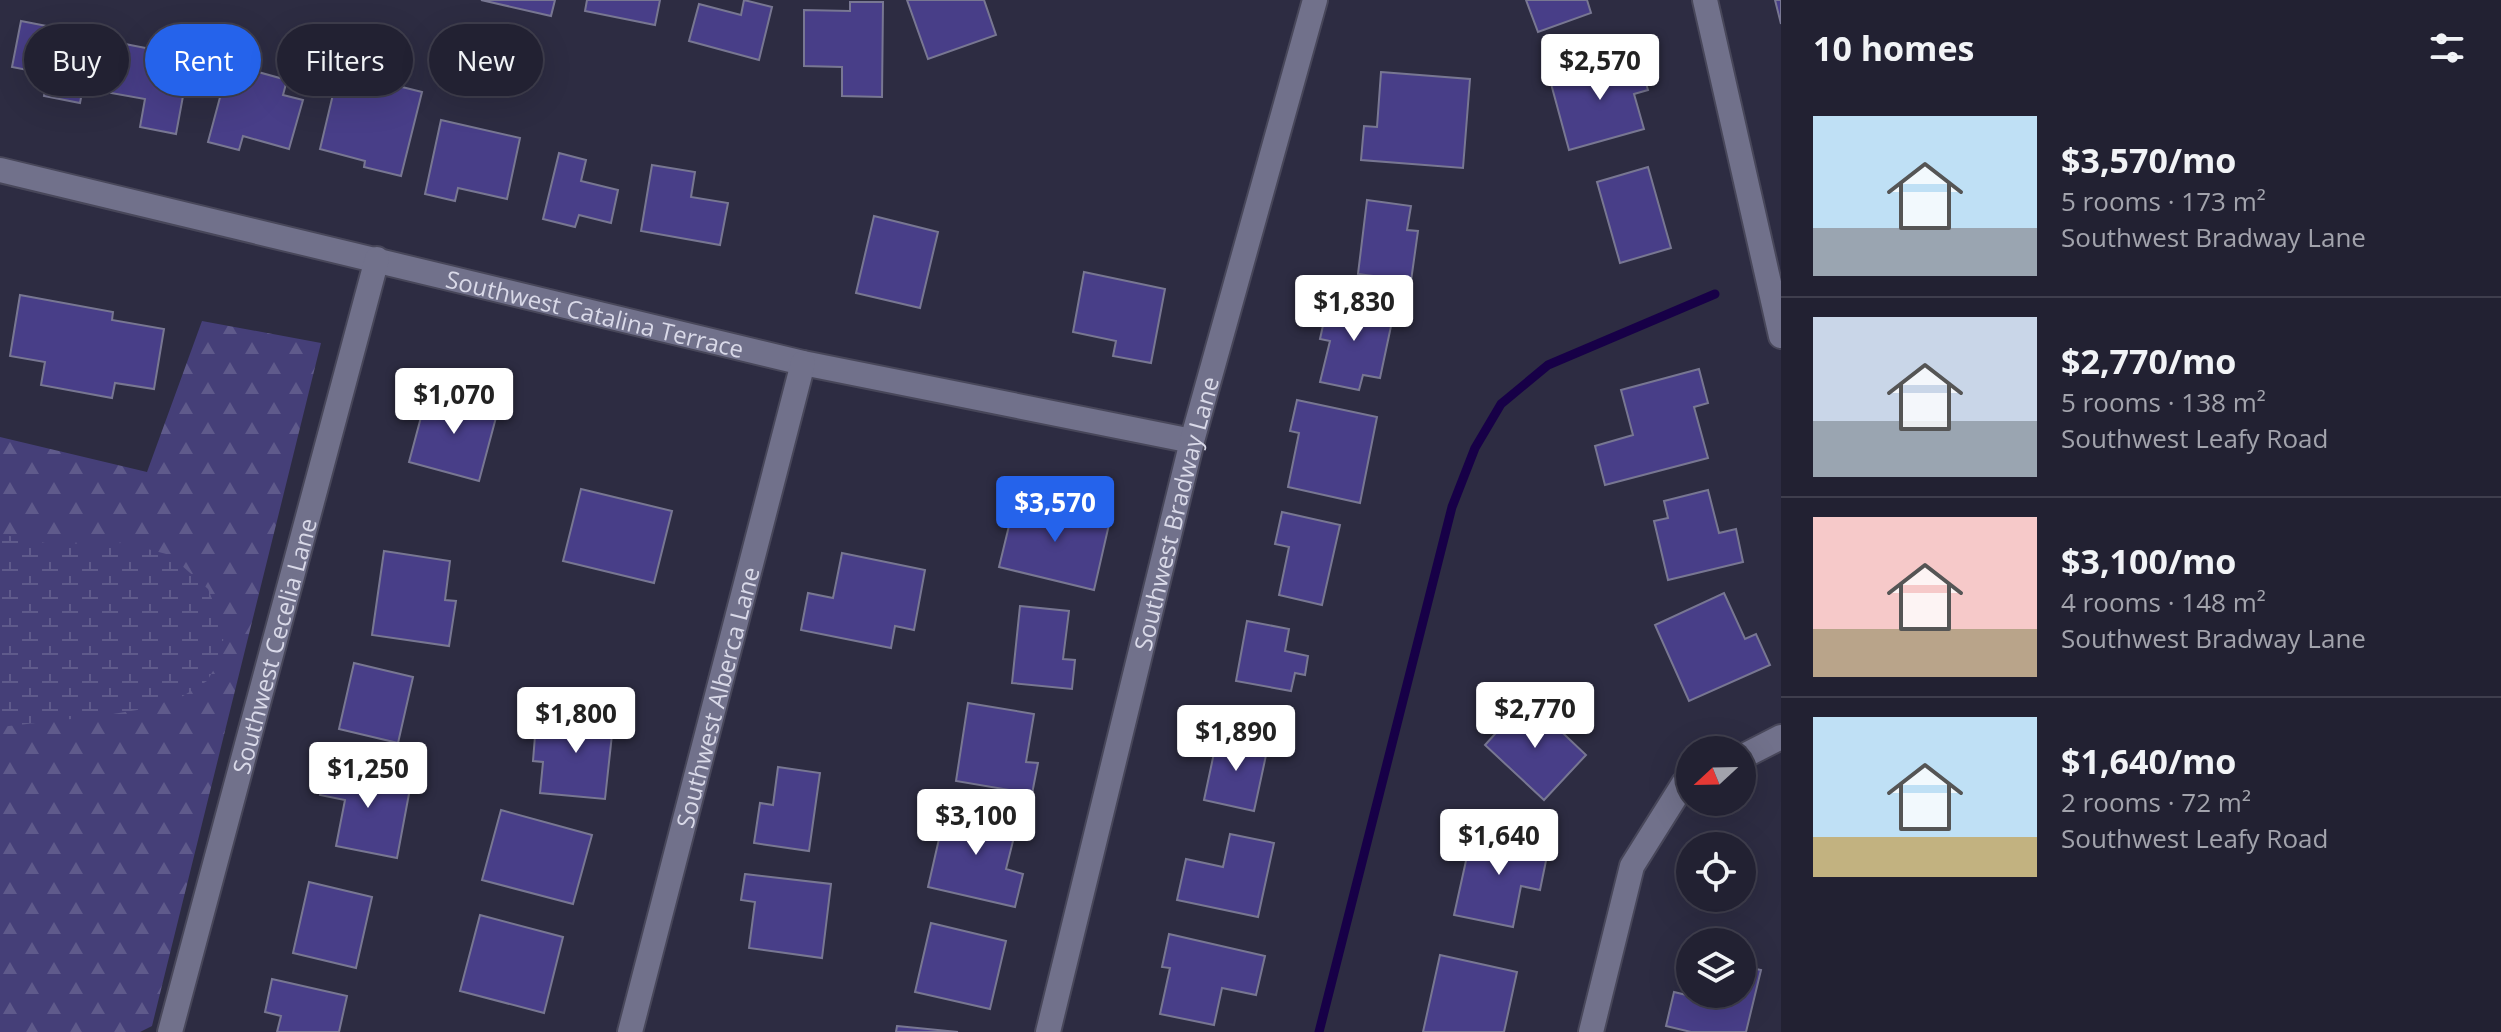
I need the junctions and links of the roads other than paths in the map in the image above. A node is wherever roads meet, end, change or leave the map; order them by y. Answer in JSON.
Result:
{"nodes":[{"id":1,"x":1315,"y":0,"type":"edge"},
{"id":2,"x":1705,"y":0,"type":"edge"},
{"id":3,"x":0,"y":170,"type":"edge"},
{"id":4,"x":377,"y":259,"type":"junction"},
{"id":5,"x":1781,"y":336,"type":"edge"},
{"id":6,"x":803,"y":363,"type":"junction"},
{"id":7,"x":1192,"y":441,"type":"junction"},
{"id":8,"x":1781,"y":737,"type":"edge"},
{"id":9,"x":1756,"y":750,"type":"edge"},
{"id":10,"x":1676,"y":796,"type":"edge"},
{"id":11,"x":170,"y":1032,"type":"edge"},
{"id":12,"x":630,"y":1032,"type":"edge"},
{"id":13,"x":1048,"y":1032,"type":"edge"},
{"id":14,"x":1591,"y":1032,"type":"edge"}],
"edges":[{"from":1,"to":7,"type":"street","name":"Southwest Bradway Lane"},
{"from":2,"to":5,"type":"street"},
{"from":3,"to":4,"type":"street","name":"Southwest Catalina Terrace"},
{"from":4,"to":6,"type":"street","name":"Southwest Catalina Terrace"},
{"from":4,"to":11,"type":"street","name":"Southwest Cecelia Lane"},
{"from":6,"to":7,"type":"street","name":"Southwest Catalina Terrace"},
{"from":6,"to":12,"type":"street","name":"Southwest Alberca Lane"},
{"from":7,"to":13,"type":"street","name":"Southwest Bradway Lane"},
{"from":8,"to":9,"type":"street"},
{"from":10,"to":14,"type":"street"}]}
